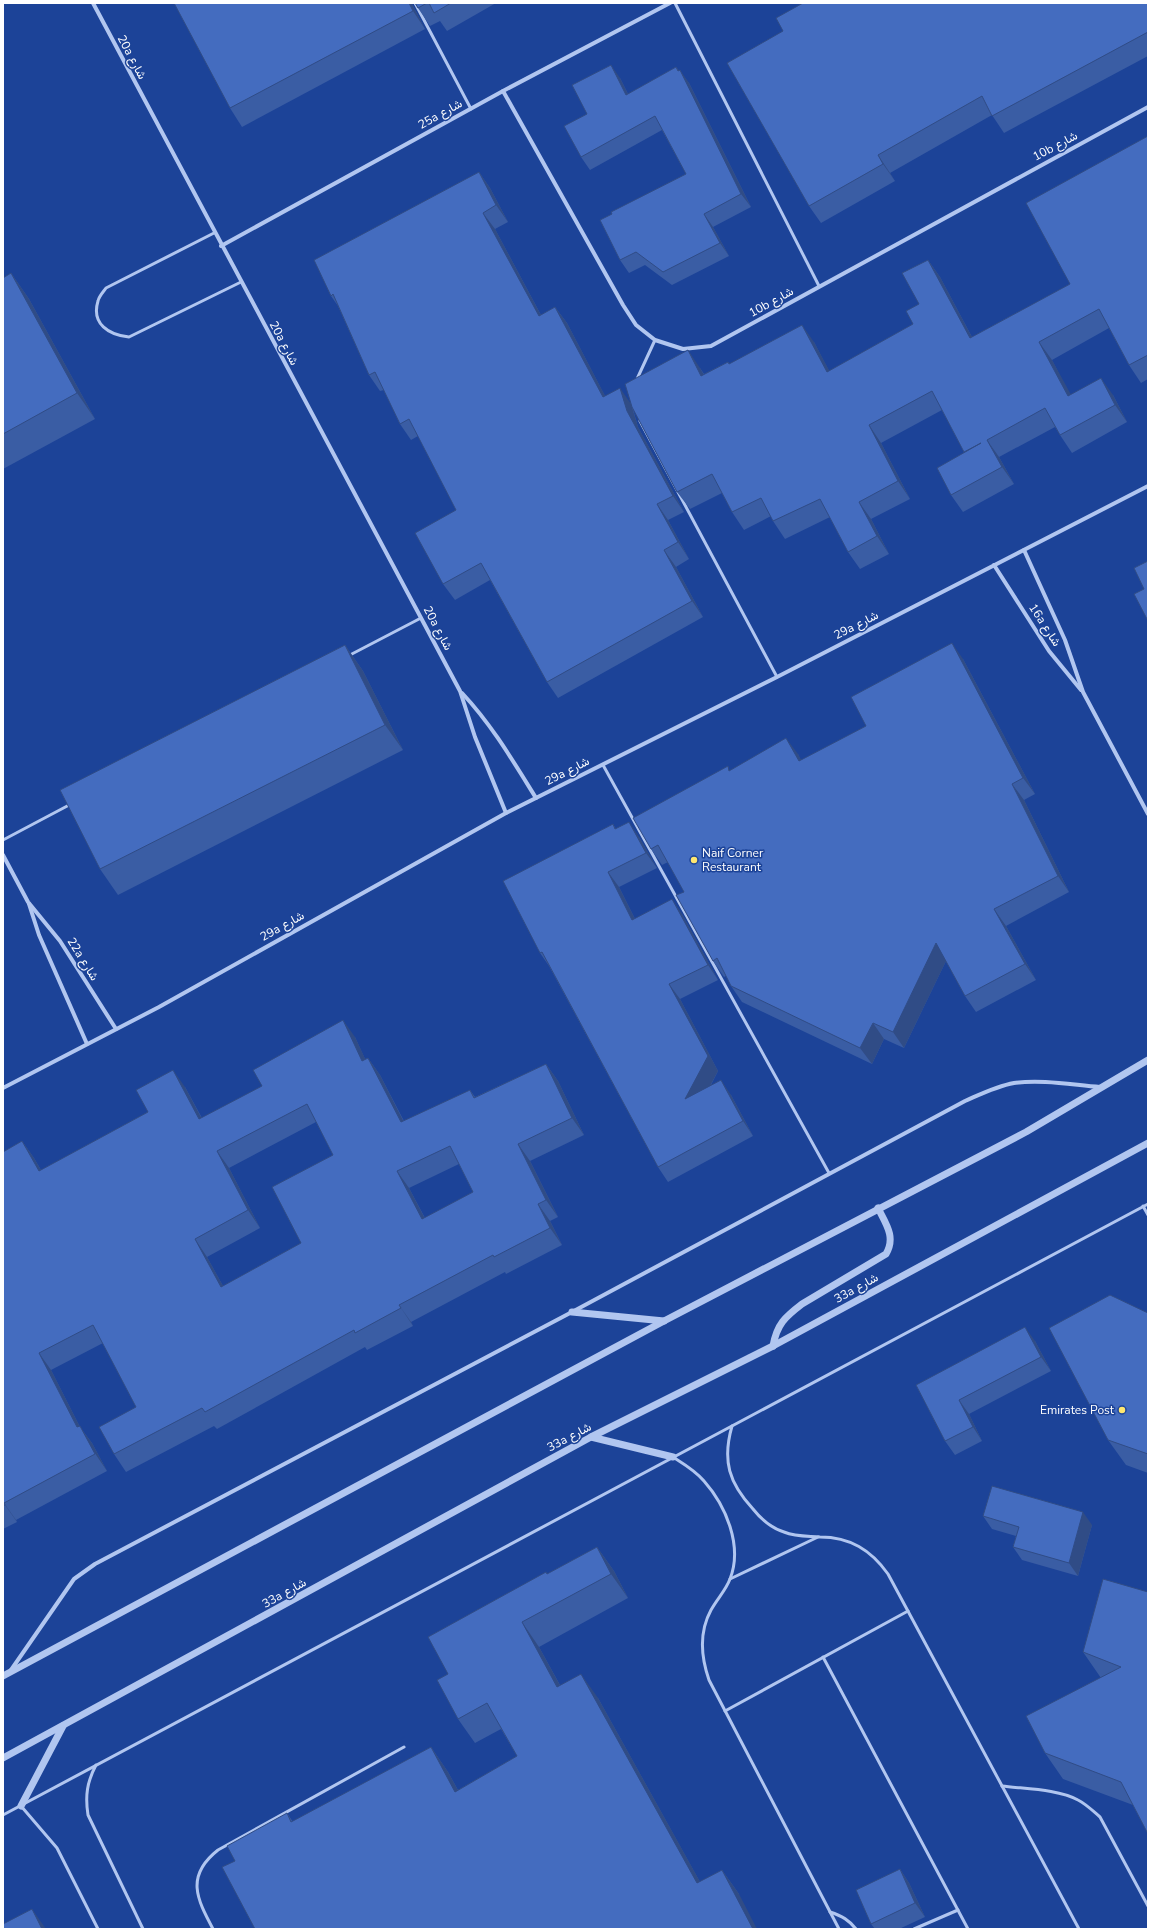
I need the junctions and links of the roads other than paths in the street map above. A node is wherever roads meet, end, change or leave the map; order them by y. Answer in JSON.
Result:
{"nodes":[{"id":1,"x":93,"y":3,"type":"edge"},
{"id":2,"x":415,"y":3,"type":"edge"},
{"id":3,"x":670,"y":3,"type":"edge"},
{"id":4,"x":674,"y":3,"type":"edge"},
{"id":5,"x":503,"y":91,"type":"junction"},
{"id":6,"x":1148,"y":107,"type":"edge"},
{"id":7,"x":471,"y":109,"type":"junction"},
{"id":8,"x":214,"y":233,"type":"junction"},
{"id":9,"x":221,"y":246,"type":"junction"},
{"id":10,"x":240,"y":282,"type":"junction"},
{"id":11,"x":818,"y":286,"type":"junction"},
{"id":12,"x":655,"y":340,"type":"junction"},
{"id":13,"x":635,"y":382,"type":"edge"},
{"id":14,"x":639,"y":419,"type":"edge"},
{"id":15,"x":1148,"y":486,"type":"edge"},
{"id":16,"x":1024,"y":550,"type":"junction"},
{"id":17,"x":994,"y":565,"type":"junction"},
{"id":18,"x":421,"y":618,"type":"junction"},
{"id":19,"x":344,"y":658,"type":"edge"},
{"id":20,"x":777,"y":677,"type":"junction"},
{"id":21,"x":460,"y":691,"type":"junction"},
{"id":22,"x":1083,"y":692,"type":"junction"},
{"id":23,"x":603,"y":765,"type":"junction"},
{"id":24,"x":536,"y":798,"type":"junction"},
{"id":25,"x":73,"y":803,"type":"edge"},
{"id":26,"x":506,"y":813,"type":"junction"},
{"id":27,"x":1148,"y":814,"type":"edge"},
{"id":28,"x":3,"y":840,"type":"edge"},
{"id":29,"x":3,"y":855,"type":"edge"},
{"id":30,"x":28,"y":902,"type":"junction"},
{"id":31,"x":116,"y":1029,"type":"junction"},
{"id":32,"x":87,"y":1044,"type":"junction"},
{"id":33,"x":1148,"y":1060,"type":"edge"},
{"id":34,"x":1101,"y":1087,"type":"junction"},
{"id":35,"x":3,"y":1088,"type":"edge"},
{"id":36,"x":1148,"y":1142,"type":"edge"},
{"id":37,"x":829,"y":1174,"type":"junction"},
{"id":38,"x":1148,"y":1204,"type":"edge"},
{"id":39,"x":1143,"y":1206,"type":"junction"},
{"id":40,"x":878,"y":1208,"type":"junction"},
{"id":41,"x":1148,"y":1215,"type":"edge"},
{"id":42,"x":572,"y":1312,"type":"junction"},
{"id":43,"x":664,"y":1321,"type":"junction"},
{"id":44,"x":773,"y":1346,"type":"junction"},
{"id":45,"x":732,"y":1425,"type":"junction"},
{"id":46,"x":592,"y":1437,"type":"junction"},
{"id":47,"x":673,"y":1457,"type":"junction"},
{"id":48,"x":820,"y":1537,"type":"junction"},
{"id":49,"x":730,"y":1579,"type":"junction"},
{"id":50,"x":908,"y":1611,"type":"junction"},
{"id":51,"x":823,"y":1657,"type":"junction"},
{"id":52,"x":6,"y":1674,"type":"edge"},
{"id":53,"x":725,"y":1711,"type":"junction"},
{"id":54,"x":64,"y":1726,"type":"junction"},
{"id":55,"x":404,"y":1747,"type":"dead end"},
{"id":56,"x":3,"y":1758,"type":"edge"},
{"id":57,"x":96,"y":1764,"type":"junction"},
{"id":58,"x":1002,"y":1786,"type":"junction"},
{"id":59,"x":21,"y":1806,"type":"junction"},
{"id":60,"x":3,"y":1815,"type":"edge"},
{"id":61,"x":1148,"y":1906,"type":"edge"},
{"id":62,"x":958,"y":1910,"type":"junction"},
{"id":63,"x":830,"y":1912,"type":"junction"},
{"id":64,"x":98,"y":1929,"type":"edge"},
{"id":65,"x":143,"y":1929,"type":"edge"},
{"id":66,"x":213,"y":1929,"type":"edge"},
{"id":67,"x":839,"y":1929,"type":"edge"},
{"id":68,"x":856,"y":1929,"type":"edge"},
{"id":69,"x":914,"y":1929,"type":"edge"},
{"id":70,"x":968,"y":1929,"type":"edge"},
{"id":71,"x":1079,"y":1929,"type":"edge"}],
"edges":[{"from":1,"to":8,"type":"street","name":"20a شارع"},
{"from":2,"to":7,"type":"lane"},
{"from":3,"to":5,"type":"street","name":"25a شارع"},
{"from":4,"to":11,"type":"lane"},
{"from":5,"to":7,"type":"street","name":"25a شارع"},
{"from":5,"to":12,"type":"street","name":"10b شارع"},
{"from":6,"to":11,"type":"street","name":"10b شارع"},
{"from":7,"to":9,"type":"street","name":"25a شارع"},
{"from":8,"to":9,"type":"street","name":"20a شارع"},
{"from":8,"to":10,"type":"lane"},
{"from":9,"to":10,"type":"street","name":"20a شارع"},
{"from":10,"to":18,"type":"street","name":"20a شارع"},
{"from":11,"to":12,"type":"street","name":"10b شارع"},
{"from":12,"to":13,"type":"lane"},
{"from":14,"to":20,"type":"lane"},
{"from":15,"to":16,"type":"street","name":"29a شارع"},
{"from":16,"to":17,"type":"street","name":"29a شارع"},
{"from":16,"to":22,"type":"street","name":"16a شارع"},
{"from":17,"to":20,"type":"street","name":"29a شارع"},
{"from":17,"to":22,"type":"street","name":"16a شارع"},
{"from":18,"to":19,"type":"lane"},
{"from":18,"to":21,"type":"street","name":"20a شارع"},
{"from":20,"to":23,"type":"street","name":"29a شارع"},
{"from":21,"to":24,"type":"street","name":"20a شارع"},
{"from":21,"to":26,"type":"street","name":"20a شارع"},
{"from":22,"to":27,"type":"street","name":"16a شارع"},
{"from":23,"to":24,"type":"street","name":"29a شارع"},
{"from":23,"to":37,"type":"lane"},
{"from":24,"to":26,"type":"street","name":"29a شارع"},
{"from":25,"to":28,"type":"lane"},
{"from":26,"to":31,"type":"street","name":"29a شارع"},
{"from":29,"to":30,"type":"street","name":"22a شارع"},
{"from":30,"to":31,"type":"street","name":"22a شارع"},
{"from":30,"to":32,"type":"street","name":"22a شارع"},
{"from":31,"to":32,"type":"street","name":"29a شارع"},
{"from":32,"to":35,"type":"street","name":"29a شارع"},
{"from":33,"to":34,"type":"street"},
{"from":34,"to":37,"type":"street"},
{"from":34,"to":40,"type":"street"},
{"from":36,"to":44,"type":"street","name":"33a شارع"},
{"from":37,"to":42,"type":"street"},
{"from":38,"to":39,"type":"lane"},
{"from":39,"to":41,"type":"lane"},
{"from":39,"to":45,"type":"lane"},
{"from":40,"to":43,"type":"street"},
{"from":40,"to":44,"type":"street"},
{"from":42,"to":43,"type":"street"},
{"from":42,"to":52,"type":"street"},
{"from":43,"to":52,"type":"street"},
{"from":44,"to":46,"type":"street","name":"33a شارع"},
{"from":45,"to":47,"type":"lane"},
{"from":45,"to":48,"type":"lane"},
{"from":46,"to":47,"type":"street"},
{"from":46,"to":54,"type":"street","name":"33a شارع"},
{"from":47,"to":49,"type":"lane"},
{"from":47,"to":57,"type":"lane"},
{"from":48,"to":49,"type":"lane"},
{"from":48,"to":50,"type":"lane"},
{"from":49,"to":53,"type":"lane"},
{"from":50,"to":51,"type":"lane"},
{"from":50,"to":58,"type":"lane"},
{"from":51,"to":53,"type":"lane"},
{"from":51,"to":62,"type":"lane"},
{"from":53,"to":63,"type":"lane"},
{"from":54,"to":56,"type":"street","name":"33a شارع"},
{"from":54,"to":59,"type":"street"},
{"from":55,"to":66,"type":"lane"},
{"from":57,"to":59,"type":"lane"},
{"from":57,"to":65,"type":"lane"},
{"from":58,"to":61,"type":"lane"},
{"from":58,"to":71,"type":"lane"},
{"from":59,"to":60,"type":"lane"},
{"from":59,"to":64,"type":"lane"},
{"from":62,"to":69,"type":"lane"},
{"from":62,"to":70,"type":"lane"},
{"from":63,"to":67,"type":"lane"},
{"from":63,"to":68,"type":"lane"}]}
